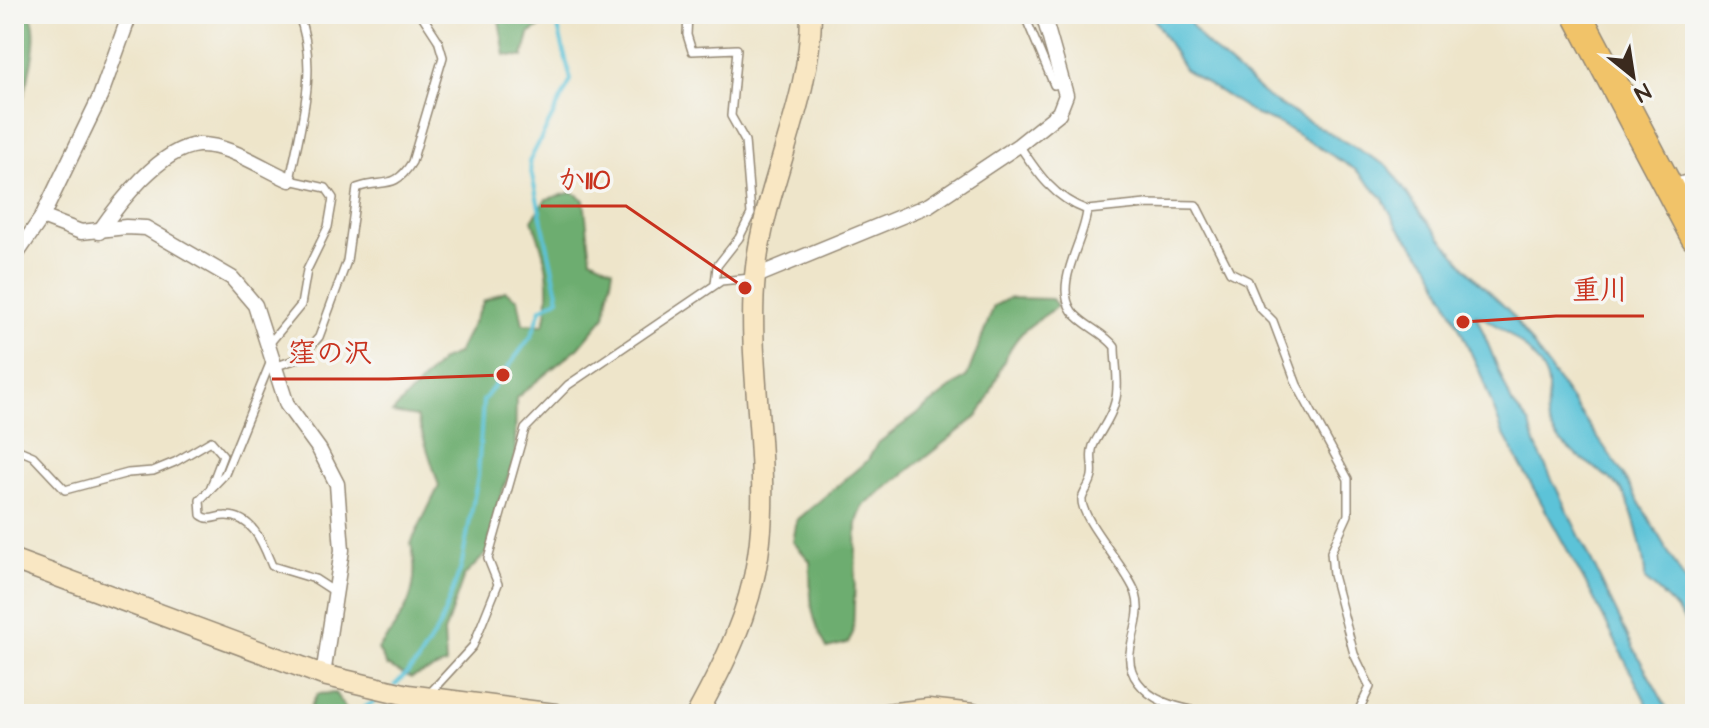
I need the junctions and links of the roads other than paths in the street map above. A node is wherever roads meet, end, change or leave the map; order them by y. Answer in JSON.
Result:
{"nodes":[{"id":1,"x":130,"y":14,"type":"edge"},
{"id":2,"x":298,"y":14,"type":"edge"},
{"id":3,"x":421,"y":14,"type":"edge"},
{"id":4,"x":688,"y":14,"type":"edge"},
{"id":5,"x":811,"y":14,"type":"edge"},
{"id":6,"x":1024,"y":14,"type":"edge"},
{"id":7,"x":1043,"y":14,"type":"edge"},
{"id":8,"x":1577,"y":14,"type":"edge"},
{"id":9,"x":1063,"y":83,"type":"junction"},
{"id":10,"x":1019,"y":145,"type":"junction"},
{"id":11,"x":290,"y":180,"type":"junction"},
{"id":12,"x":1682,"y":184,"type":"edge"},
{"id":13,"x":1087,"y":210,"type":"junction"},
{"id":14,"x":42,"y":217,"type":"junction"},
{"id":15,"x":99,"y":232,"type":"junction"},
{"id":16,"x":1695,"y":237,"type":"edge"},
{"id":17,"x":14,"y":258,"type":"edge"},
{"id":18,"x":754,"y":277,"type":"junction"},
{"id":19,"x":715,"y":284,"type":"junction"},
{"id":20,"x":272,"y":357,"type":"junction"},
{"id":21,"x":14,"y":448,"type":"edge"},
{"id":22,"x":211,"y":490,"type":"junction"},
{"id":23,"x":14,"y":560,"type":"edge"},
{"id":24,"x":338,"y":594,"type":"junction"},
{"id":25,"x":323,"y":675,"type":"junction"},
{"id":26,"x":415,"y":702,"type":"edge"},
{"id":27,"x":555,"y":714,"type":"edge"},
{"id":28,"x":697,"y":714,"type":"edge"},
{"id":29,"x":887,"y":714,"type":"edge"},
{"id":30,"x":973,"y":714,"type":"edge"},
{"id":31,"x":1208,"y":714,"type":"edge"},
{"id":32,"x":1357,"y":714,"type":"edge"}],
"edges":[{"from":1,"to":14,"type":"street"},
{"from":2,"to":11,"type":"lane"},
{"from":3,"to":20,"type":"lane"},
{"from":4,"to":19,"type":"lane"},
{"from":5,"to":18,"type":"main road"},
{"from":6,"to":9,"type":"lane"},
{"from":7,"to":9,"type":"street"},
{"from":8,"to":12,"type":"highway"},
{"from":9,"to":10,"type":"street"},
{"from":10,"to":13,"type":"lane"},
{"from":10,"to":18,"type":"street"},
{"from":11,"to":15,"type":"street"},
{"from":11,"to":20,"type":"lane"},
{"from":12,"to":16,"type":"highway"},
{"from":13,"to":31,"type":"lane"},
{"from":13,"to":32,"type":"lane"},
{"from":14,"to":15,"type":"street"},
{"from":14,"to":17,"type":"street"},
{"from":15,"to":20,"type":"street"},
{"from":18,"to":19,"type":"lane"},
{"from":18,"to":28,"type":"main road"},
{"from":19,"to":26,"type":"lane"},
{"from":20,"to":22,"type":"lane"},
{"from":20,"to":24,"type":"street"},
{"from":21,"to":22,"type":"lane"},
{"from":22,"to":24,"type":"lane"},
{"from":23,"to":25,"type":"main road"},
{"from":24,"to":25,"type":"street"},
{"from":25,"to":26,"type":"main road"},
{"from":26,"to":27,"type":"main road"},
{"from":29,"to":30,"type":"main road"}]}
